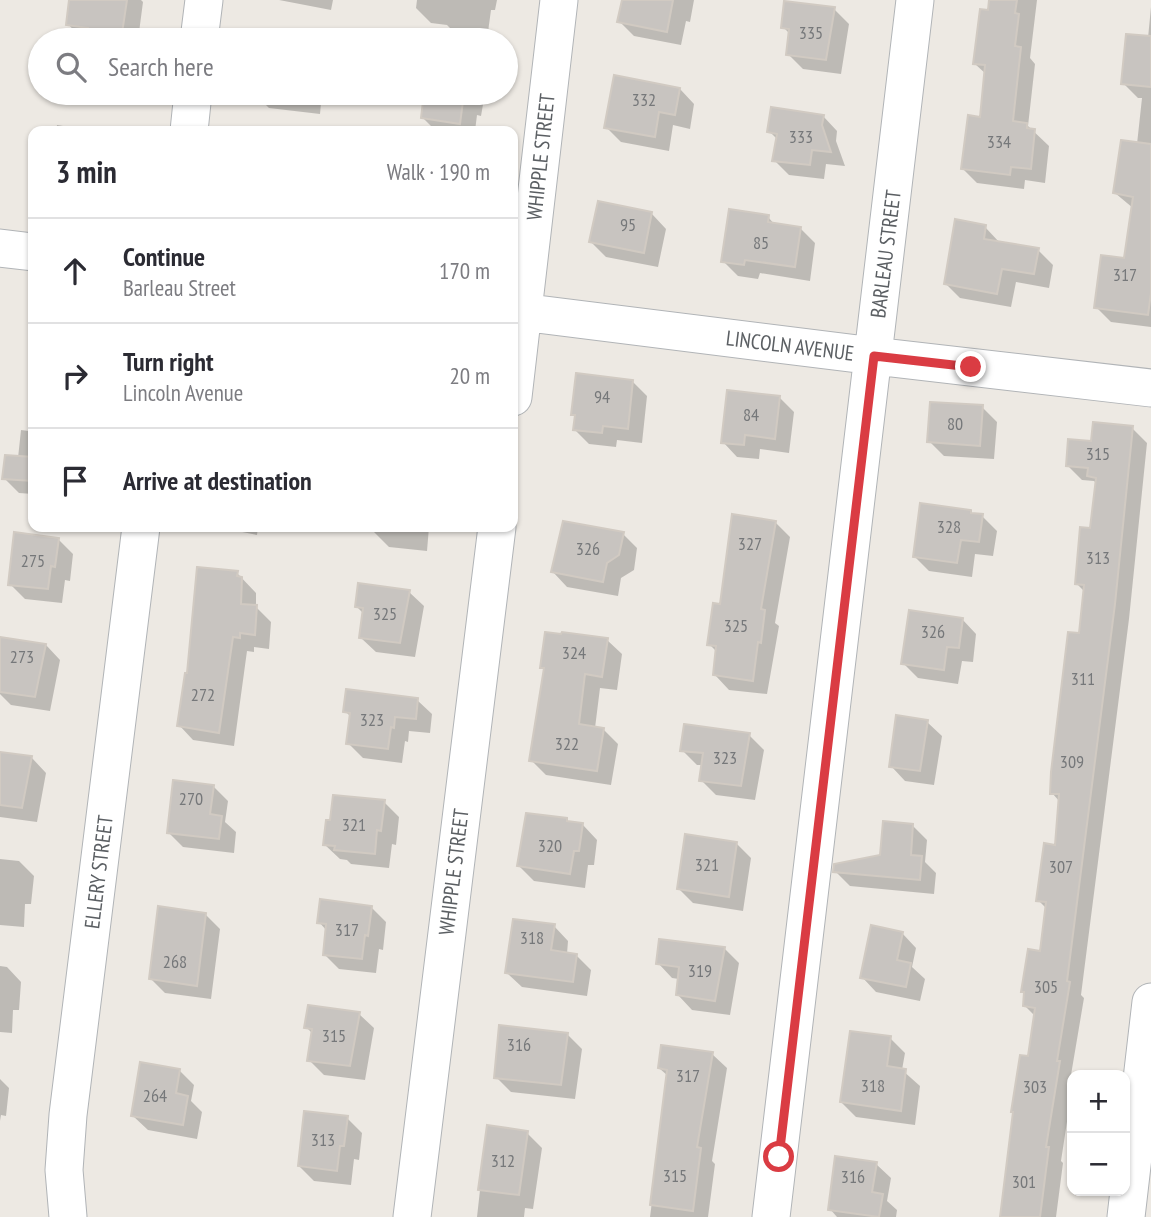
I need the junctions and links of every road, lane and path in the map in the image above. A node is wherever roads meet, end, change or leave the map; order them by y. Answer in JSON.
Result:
{"nodes":[{"id":1,"x":204,"y":0,"type":"edge"},
{"id":2,"x":559,"y":0,"type":"edge"},
{"id":3,"x":915,"y":0,"type":"edge"},
{"id":4,"x":200,"y":28,"type":"edge"},
{"id":5,"x":192,"y":105,"type":"edge"},
{"id":6,"x":190,"y":126,"type":"edge"},
{"id":7,"x":0,"y":247,"type":"edge"},
{"id":8,"x":28,"y":251,"type":"edge"},
{"id":9,"x":518,"y":312,"type":"edge"},
{"id":10,"x":874,"y":356,"type":"junction"},
{"id":11,"x":1151,"y":388,"type":"edge"},
{"id":12,"x":140,"y":532,"type":"edge"},
{"id":13,"x":496,"y":532,"type":"edge"},
{"id":14,"x":1151,"y":1002,"type":"edge"},
{"id":15,"x":68,"y":1217,"type":"edge"},
{"id":16,"x":412,"y":1217,"type":"edge"},
{"id":17,"x":771,"y":1217,"type":"edge"},
{"id":18,"x":1126,"y":1217,"type":"edge"}],
"edges":[{"from":1,"to":4,"type":"street"},
{"from":2,"to":9,"type":"street","name":"WHIPPLE STREET"},
{"from":3,"to":10,"type":"street","name":"BARLEAU STREET"},
{"from":5,"to":6,"type":"street"},
{"from":7,"to":8,"type":"street"},
{"from":9,"to":10,"type":"street","name":"LINCOLN AVENUE"},
{"from":10,"to":11,"type":"street","name":"LINCOLN AVENUE"},
{"from":10,"to":17,"type":"street","name":"BARLEAU STREET"},
{"from":12,"to":15,"type":"street","name":"ELLERY STREET"},
{"from":13,"to":16,"type":"street","name":"WHIPPLE STREET"},
{"from":14,"to":18,"type":"street"}]}
